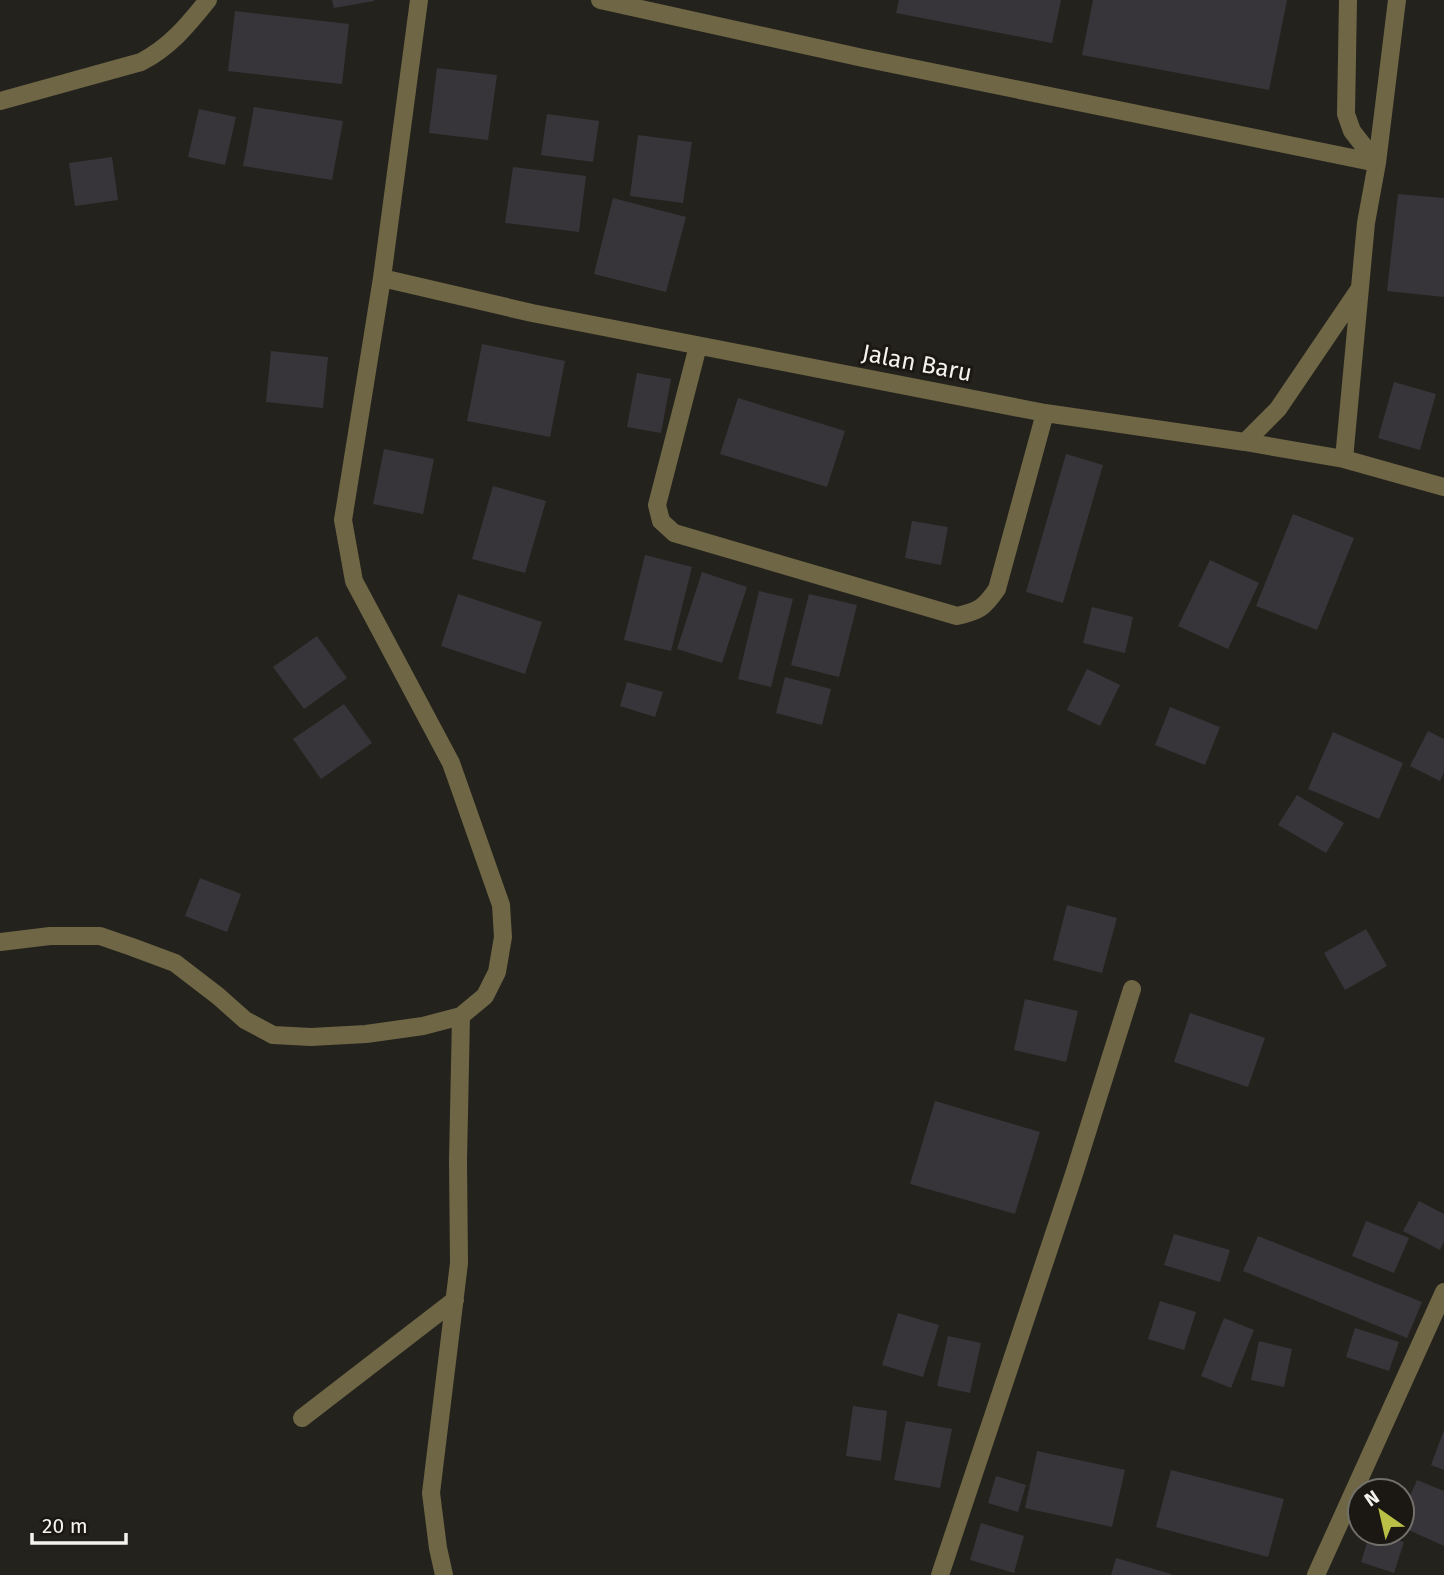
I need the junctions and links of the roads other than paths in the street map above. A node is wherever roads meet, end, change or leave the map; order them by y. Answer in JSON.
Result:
{"nodes":[{"id":1,"x":208,"y":0,"type":"edge"},
{"id":2,"x":419,"y":0,"type":"edge"},
{"id":3,"x":600,"y":0,"type":"edge"},
{"id":4,"x":1348,"y":0,"type":"edge"},
{"id":5,"x":1397,"y":0,"type":"edge"},
{"id":6,"x":0,"y":101,"type":"edge"},
{"id":7,"x":1377,"y":163,"type":"junction"},
{"id":8,"x":382,"y":278,"type":"junction"},
{"id":9,"x":1359,"y":289,"type":"junction"},
{"id":10,"x":698,"y":346,"type":"junction"},
{"id":11,"x":1045,"y":413,"type":"junction"},
{"id":12,"x":1245,"y":442,"type":"junction"},
{"id":13,"x":1344,"y":459,"type":"junction"},
{"id":14,"x":1444,"y":487,"type":"edge"},
{"id":15,"x":0,"y":942,"type":"edge"},
{"id":16,"x":1132,"y":989,"type":"dead end"},
{"id":17,"x":461,"y":1016,"type":"junction"},
{"id":18,"x":1444,"y":1292,"type":"edge"},
{"id":19,"x":454,"y":1300,"type":"junction"},
{"id":20,"x":302,"y":1418,"type":"dead end"},
{"id":21,"x":444,"y":1575,"type":"edge"},
{"id":22,"x":940,"y":1575,"type":"edge"},
{"id":23,"x":1316,"y":1575,"type":"edge"}],
"edges":[{"from":1,"to":6,"type":"street"},
{"from":2,"to":8,"type":"street"},
{"from":3,"to":7,"type":"street"},
{"from":4,"to":7,"type":"street"},
{"from":5,"to":7,"type":"street"},
{"from":7,"to":9,"type":"street"},
{"from":8,"to":10,"type":"street","name":"Jalan Baru"},
{"from":8,"to":17,"type":"street"},
{"from":9,"to":12,"type":"street"},
{"from":9,"to":13,"type":"street"},
{"from":10,"to":11,"type":"street","name":"Jalan Baru"},
{"from":10,"to":11,"type":"street"},
{"from":11,"to":12,"type":"street","name":"Jalan Baru"},
{"from":12,"to":13,"type":"street","name":"Jalan Baru"},
{"from":13,"to":14,"type":"street","name":"Jalan Baru"},
{"from":15,"to":17,"type":"street"},
{"from":16,"to":22,"type":"street"},
{"from":17,"to":19,"type":"street"},
{"from":18,"to":23,"type":"street"},
{"from":19,"to":20,"type":"street"},
{"from":19,"to":21,"type":"street"}]}
